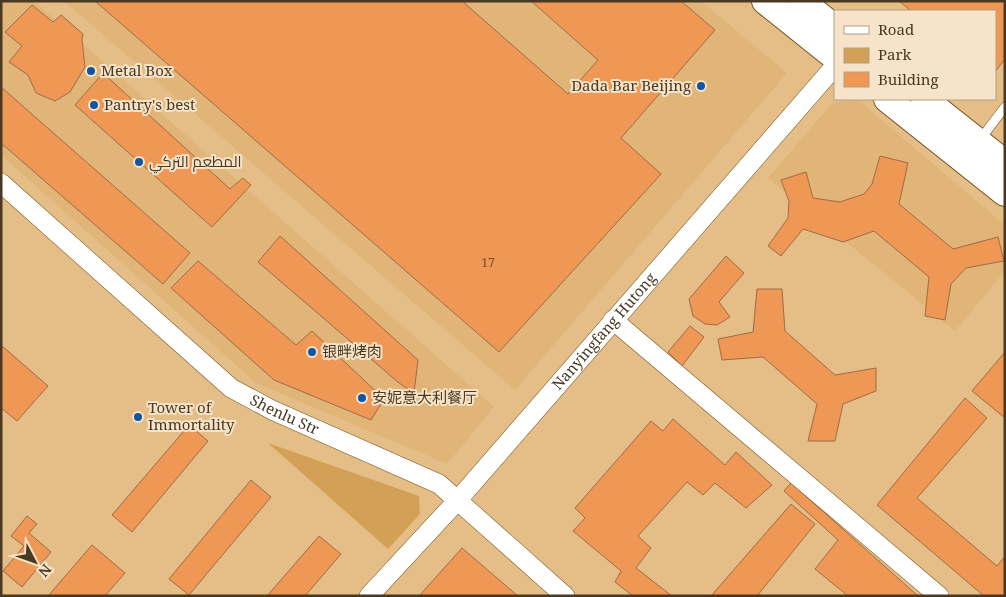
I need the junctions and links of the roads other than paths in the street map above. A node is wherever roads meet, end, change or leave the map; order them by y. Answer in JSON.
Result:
{"nodes":[{"id":1,"x":765,"y":1,"type":"edge"},
{"id":2,"x":802,"y":1,"type":"edge"},
{"id":3,"x":834,"y":27,"type":"edge"},
{"id":4,"x":834,"y":56,"type":"edge"},
{"id":5,"x":834,"y":67,"type":"edge"},
{"id":6,"x":889,"y":100,"type":"edge"},
{"id":7,"x":925,"y":100,"type":"edge"},
{"id":8,"x":1005,"y":107,"type":"edge"},
{"id":9,"x":972,"y":151,"type":"junction"},
{"id":10,"x":1005,"y":163,"type":"edge"},
{"id":11,"x":1,"y":183,"type":"edge"},
{"id":12,"x":1005,"y":193,"type":"edge"},
{"id":13,"x":613,"y":320,"type":"junction"},
{"id":14,"x":457,"y":501,"type":"junction"},
{"id":15,"x":369,"y":596,"type":"edge"},
{"id":16,"x":565,"y":596,"type":"edge"},
{"id":17,"x":939,"y":596,"type":"edge"}],
"edges":[{"from":1,"to":4,"type":"main road"},
{"from":2,"to":3,"type":"main road"},
{"from":5,"to":13,"type":"street","name":"Nanyingfang Hutong"},
{"from":6,"to":9,"type":"main road"},
{"from":7,"to":9,"type":"main road"},
{"from":8,"to":9,"type":"lane"},
{"from":9,"to":10,"type":"main road"},
{"from":9,"to":12,"type":"main road"},
{"from":11,"to":14,"type":"street","name":"Shenlu Str"},
{"from":13,"to":14,"type":"street","name":"Nanyingfang Hutong"},
{"from":13,"to":17,"type":"street"},
{"from":14,"to":15,"type":"street","name":"Nanyingfang Hutong"},
{"from":14,"to":16,"type":"street","name":"Shenlu Str"}]}
